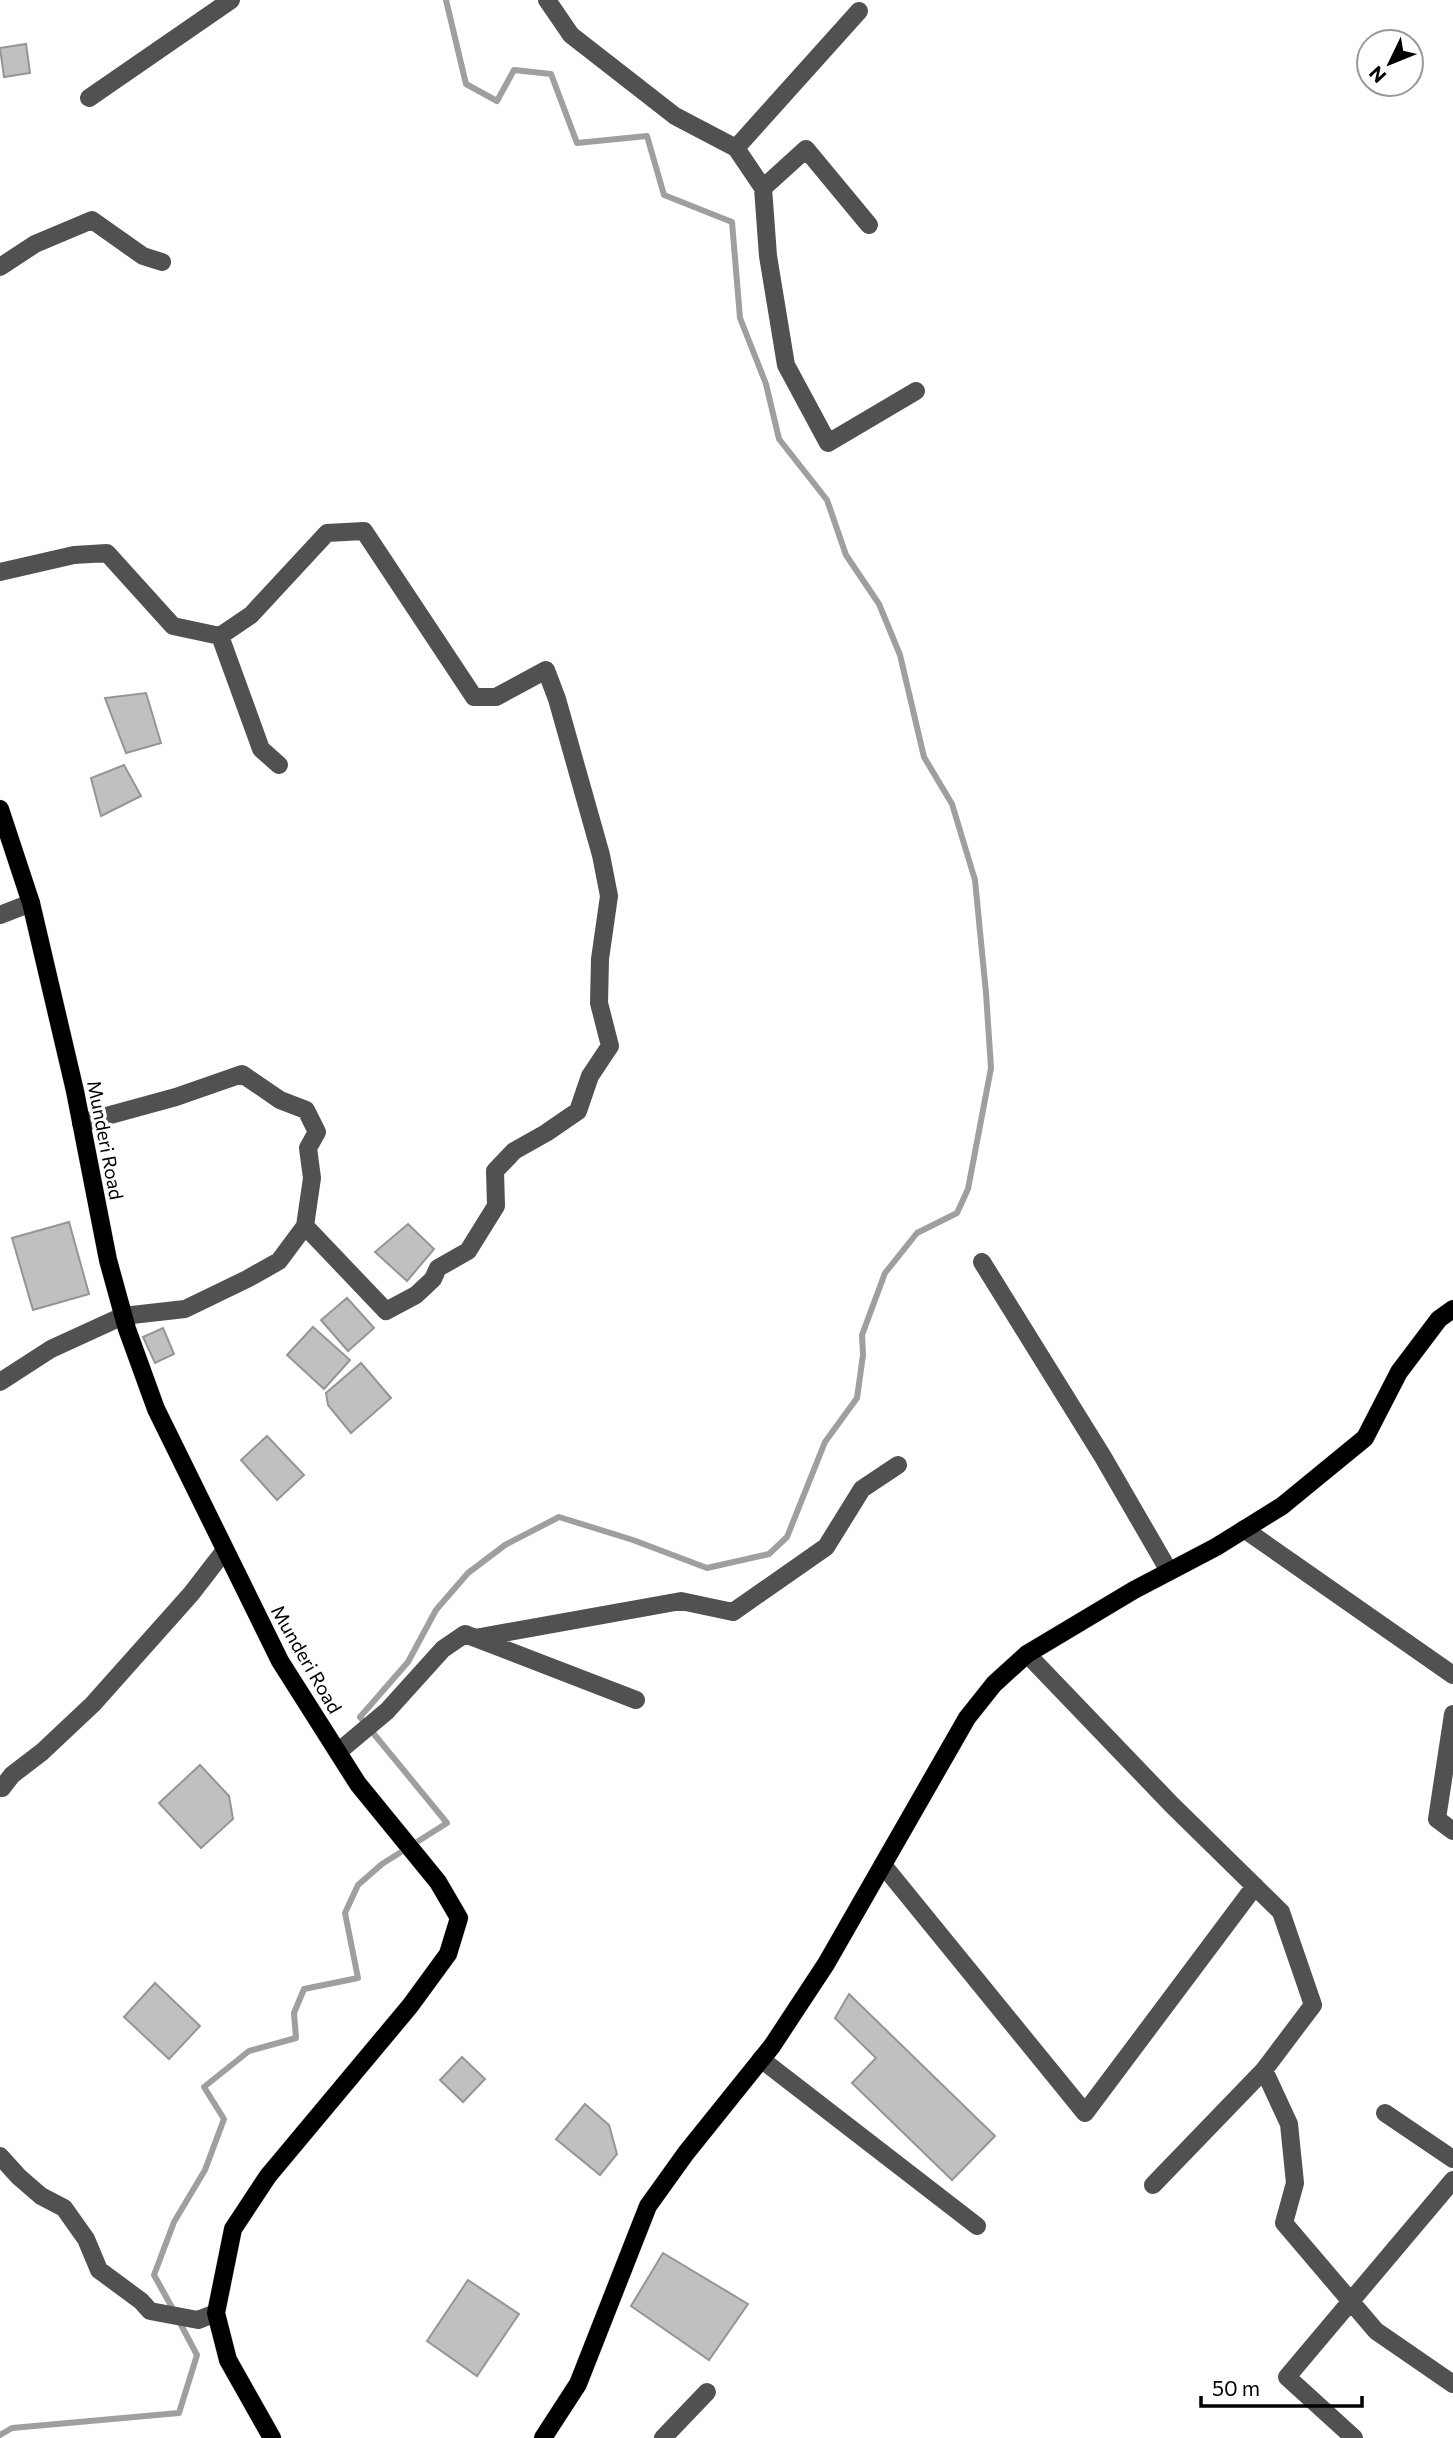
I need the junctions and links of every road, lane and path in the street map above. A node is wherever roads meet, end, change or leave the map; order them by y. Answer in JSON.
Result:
{"nodes":[{"id":1,"x":231,"y":0,"type":"edge"},
{"id":2,"x":547,"y":0,"type":"edge"},
{"id":3,"x":859,"y":11,"type":"dead end"},
{"id":4,"x":89,"y":98,"type":"dead end"},
{"id":5,"x":736,"y":148,"type":"junction"},
{"id":6,"x":763,"y":188,"type":"junction"},
{"id":7,"x":869,"y":225,"type":"dead end"},
{"id":8,"x":162,"y":262,"type":"dead end"},
{"id":9,"x":0,"y":267,"type":"edge"},
{"id":10,"x":916,"y":391,"type":"dead end"},
{"id":11,"x":0,"y":572,"type":"edge"},
{"id":12,"x":220,"y":636,"type":"junction"},
{"id":13,"x":279,"y":765,"type":"dead end"},
{"id":14,"x":0,"y":809,"type":"edge"},
{"id":15,"x":31,"y":904,"type":"junction"},
{"id":16,"x":0,"y":915,"type":"edge"},
{"id":17,"x":81,"y":1124,"type":"junction"},
{"id":18,"x":305,"y":1226,"type":"junction"},
{"id":19,"x":982,"y":1262,"type":"dead end"},
{"id":20,"x":1453,"y":1309,"type":"edge"},
{"id":21,"x":123,"y":1316,"type":"junction"},
{"id":22,"x":0,"y":1382,"type":"edge"},
{"id":23,"x":898,"y":1465,"type":"dead end"},
{"id":24,"x":1244,"y":1529,"type":"junction"},
{"id":25,"x":225,"y":1550,"type":"junction"},
{"id":26,"x":1169,"y":1571,"type":"junction"},
{"id":27,"x":475,"y":1638,"type":"junction"},
{"id":28,"x":1027,"y":1654,"type":"junction"},
{"id":29,"x":1453,"y":1675,"type":"edge"},
{"id":30,"x":636,"y":1700,"type":"dead end"},
{"id":31,"x":1453,"y":1714,"type":"edge"},
{"id":32,"x":338,"y":1752,"type":"junction"},
{"id":33,"x":0,"y":1785,"type":"edge"},
{"id":34,"x":1453,"y":1831,"type":"edge"},
{"id":35,"x":883,"y":1865,"type":"junction"},
{"id":36,"x":1255,"y":1886,"type":"junction"},
{"id":37,"x":761,"y":2059,"type":"junction"},
{"id":38,"x":1264,"y":2070,"type":"junction"},
{"id":39,"x":1385,"y":2113,"type":"dead end"},
{"id":40,"x":0,"y":2156,"type":"edge"},
{"id":41,"x":1453,"y":2159,"type":"edge"},
{"id":42,"x":1453,"y":2180,"type":"edge"},
{"id":43,"x":1153,"y":2185,"type":"dead end"},
{"id":44,"x":976,"y":2226,"type":"dead end"},
{"id":45,"x":1351,"y":2302,"type":"junction"},
{"id":46,"x":216,"y":2313,"type":"junction"},
{"id":47,"x":1453,"y":2384,"type":"edge"},
{"id":48,"x":707,"y":2392,"type":"dead end"},
{"id":49,"x":272,"y":2438,"type":"edge"},
{"id":50,"x":543,"y":2438,"type":"edge"},
{"id":51,"x":663,"y":2438,"type":"edge"},
{"id":52,"x":1354,"y":2438,"type":"edge"}],
"edges":[{"from":1,"to":4,"type":"street"},
{"from":2,"to":5,"type":"street"},
{"from":3,"to":5,"type":"street"},
{"from":5,"to":6,"type":"street"},
{"from":6,"to":7,"type":"street"},
{"from":6,"to":10,"type":"street"},
{"from":8,"to":9,"type":"street"},
{"from":11,"to":12,"type":"street"},
{"from":12,"to":13,"type":"street"},
{"from":12,"to":18,"type":"street"},
{"from":14,"to":15,"type":"main road","name":"Munderi Road"},
{"from":15,"to":16,"type":"street"},
{"from":15,"to":17,"type":"main road","name":"Munderi Road"},
{"from":17,"to":18,"type":"street"},
{"from":17,"to":21,"type":"main road","name":"Munderi Road"},
{"from":18,"to":21,"type":"street"},
{"from":19,"to":26,"type":"street"},
{"from":20,"to":24,"type":"main road"},
{"from":21,"to":22,"type":"street"},
{"from":21,"to":25,"type":"main road","name":"Munderi Road"},
{"from":23,"to":27,"type":"street"},
{"from":24,"to":26,"type":"main road"},
{"from":24,"to":29,"type":"street"},
{"from":25,"to":32,"type":"main road","name":"Munderi Road"},
{"from":25,"to":33,"type":"street"},
{"from":26,"to":28,"type":"main road"},
{"from":27,"to":30,"type":"street"},
{"from":27,"to":32,"type":"street"},
{"from":28,"to":35,"type":"main road"},
{"from":28,"to":36,"type":"street"},
{"from":31,"to":34,"type":"street"},
{"from":32,"to":46,"type":"main road","name":"Munderi Road"},
{"from":35,"to":36,"type":"street"},
{"from":35,"to":37,"type":"main road"},
{"from":36,"to":38,"type":"street"},
{"from":37,"to":44,"type":"street"},
{"from":37,"to":50,"type":"main road"},
{"from":38,"to":43,"type":"street"},
{"from":38,"to":45,"type":"street"},
{"from":39,"to":41,"type":"street"},
{"from":40,"to":46,"type":"street"},
{"from":42,"to":45,"type":"street"},
{"from":45,"to":47,"type":"street"},
{"from":45,"to":52,"type":"street"},
{"from":46,"to":49,"type":"main road","name":"Munderi Road"},
{"from":48,"to":51,"type":"street"}]}
